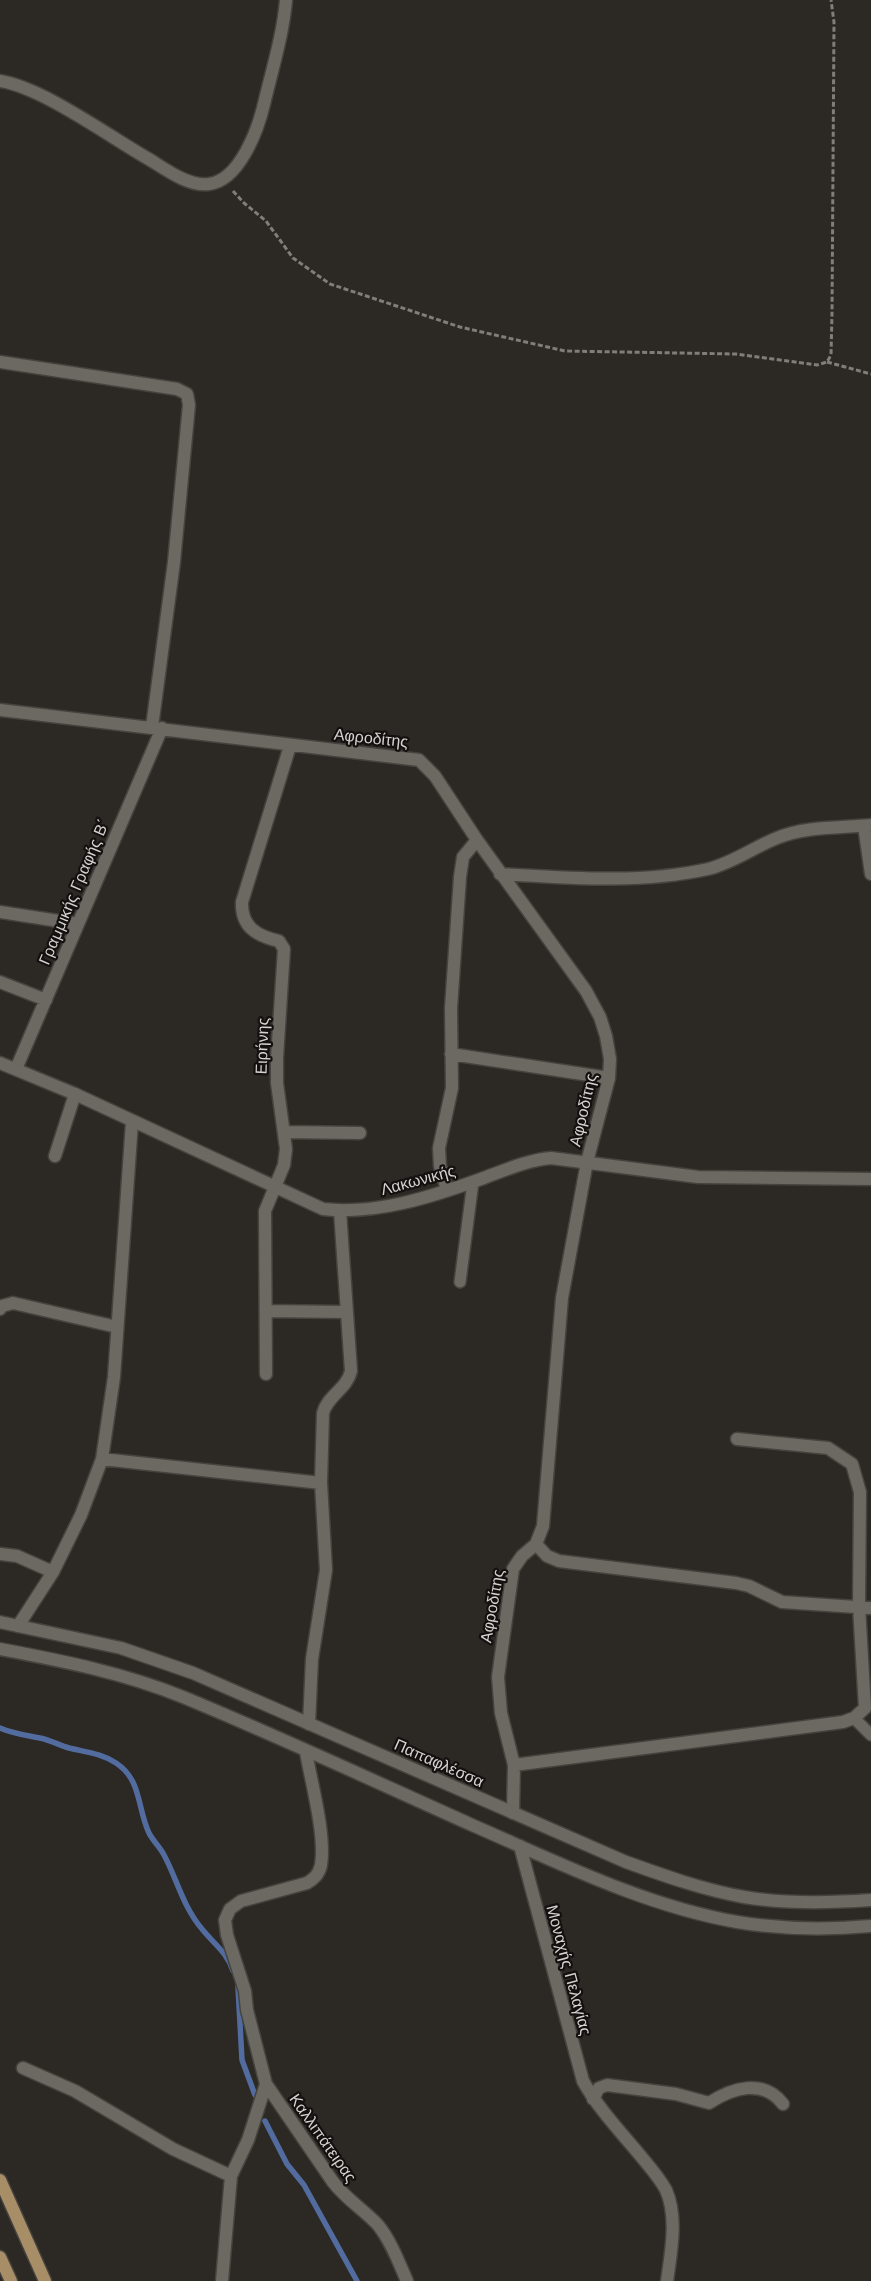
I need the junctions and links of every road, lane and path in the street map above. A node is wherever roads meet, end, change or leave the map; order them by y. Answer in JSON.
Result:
{"nodes":[{"id":1,"x":286,"y":0,"type":"edge"},
{"id":2,"x":831,"y":0,"type":"edge"},
{"id":3,"x":0,"y":80,"type":"edge"},
{"id":4,"x":222,"y":179,"type":"junction"},
{"id":5,"x":0,"y":362,"type":"edge"},
{"id":6,"x":827,"y":362,"type":"junction"},
{"id":7,"x":871,"y":374,"type":"edge"},
{"id":8,"x":0,"y":710,"type":"edge"},
{"id":9,"x":157,"y":728,"type":"junction"},
{"id":10,"x":290,"y":746,"type":"junction"},
{"id":11,"x":867,"y":825,"type":"edge"},
{"id":12,"x":477,"y":840,"type":"junction"},
{"id":13,"x":500,"y":874,"type":"junction"},
{"id":14,"x":871,"y":874,"type":"edge"},
{"id":15,"x":0,"y":912,"type":"edge"},
{"id":16,"x":78,"y":924,"type":"junction"},
{"id":17,"x":0,"y":982,"type":"edge"},
{"id":18,"x":46,"y":1000,"type":"junction"},
{"id":19,"x":451,"y":1054,"type":"junction"},
{"id":20,"x":0,"y":1063,"type":"edge"},
{"id":21,"x":16,"y":1069,"type":"junction"},
{"id":22,"x":609,"y":1078,"type":"junction"},
{"id":23,"x":75,"y":1094,"type":"junction"},
{"id":24,"x":132,"y":1122,"type":"junction"},
{"id":25,"x":285,"y":1132,"type":"junction"},
{"id":26,"x":360,"y":1133,"type":"dead end"},
{"id":27,"x":55,"y":1156,"type":"dead end"},
{"id":28,"x":587,"y":1162,"type":"junction"},
{"id":29,"x":871,"y":1180,"type":"edge"},
{"id":30,"x":473,"y":1182,"type":"junction"},
{"id":31,"x":274,"y":1187,"type":"junction"},
{"id":32,"x":447,"y":1190,"type":"junction"},
{"id":33,"x":340,"y":1211,"type":"junction"},
{"id":34,"x":460,"y":1282,"type":"dead end"},
{"id":35,"x":0,"y":1309,"type":"edge"},
{"id":36,"x":266,"y":1312,"type":"junction"},
{"id":37,"x":346,"y":1312,"type":"junction"},
{"id":38,"x":117,"y":1327,"type":"junction"},
{"id":39,"x":266,"y":1374,"type":"dead end"},
{"id":40,"x":737,"y":1439,"type":"dead end"},
{"id":41,"x":102,"y":1459,"type":"junction"},
{"id":42,"x":320,"y":1483,"type":"junction"},
{"id":43,"x":536,"y":1544,"type":"junction"},
{"id":44,"x":0,"y":1554,"type":"edge"},
{"id":45,"x":53,"y":1572,"type":"junction"},
{"id":46,"x":865,"y":1608,"type":"edge"},
{"id":47,"x":0,"y":1622,"type":"edge"},
{"id":48,"x":18,"y":1626,"type":"junction"},
{"id":49,"x":0,"y":1649,"type":"edge"},
{"id":50,"x":854,"y":1718,"type":"junction"},
{"id":51,"x":309,"y":1724,"type":"junction"},
{"id":52,"x":871,"y":1735,"type":"edge"},
{"id":53,"x":306,"y":1752,"type":"junction"},
{"id":54,"x":514,"y":1765,"type":"junction"},
{"id":55,"x":512,"y":1813,"type":"junction"},
{"id":56,"x":520,"y":1846,"type":"junction"},
{"id":57,"x":871,"y":1900,"type":"edge"},
{"id":58,"x":871,"y":1926,"type":"edge"},
{"id":59,"x":23,"y":2068,"type":"dead end"},
{"id":60,"x":266,"y":2084,"type":"junction"},
{"id":61,"x":593,"y":2099,"type":"junction"},
{"id":62,"x":782,"y":2104,"type":"dead end"},
{"id":63,"x":231,"y":2176,"type":"junction"},
{"id":64,"x":0,"y":2180,"type":"edge"},
{"id":65,"x":0,"y":2256,"type":"edge"},
{"id":66,"x":11,"y":2281,"type":"edge"},
{"id":67,"x":45,"y":2281,"type":"edge"},
{"id":68,"x":222,"y":2281,"type":"edge"},
{"id":69,"x":407,"y":2281,"type":"edge"},
{"id":70,"x":667,"y":2281,"type":"edge"}],
"edges":[{"from":1,"to":4,"type":"street"},
{"from":2,"to":6,"type":"path"},
{"from":3,"to":4,"type":"street"},
{"from":4,"to":6,"type":"path"},
{"from":5,"to":9,"type":"street","name":"Γραμμικής Γραφής Β΄"},
{"from":6,"to":7,"type":"path"},
{"from":8,"to":9,"type":"street","name":"Αφροδίτης"},
{"from":9,"to":10,"type":"street","name":"Αφροδίτης"},
{"from":9,"to":16,"type":"street","name":"Γραμμικής Γραφής Β΄"},
{"from":10,"to":12,"type":"street","name":"Αφροδίτης"},
{"from":10,"to":25,"type":"street","name":"Ειρήνης"},
{"from":11,"to":13,"type":"street"},
{"from":11,"to":14,"type":"street"},
{"from":12,"to":13,"type":"street","name":"Αφροδίτης"},
{"from":12,"to":19,"type":"street"},
{"from":13,"to":22,"type":"street","name":"Αφροδίτης"},
{"from":15,"to":16,"type":"street"},
{"from":16,"to":18,"type":"street","name":"Γραμμικής Γραφής Β΄"},
{"from":17,"to":18,"type":"street"},
{"from":18,"to":21,"type":"street","name":"Γραμμικής Γραφής Β΄"},
{"from":19,"to":22,"type":"street"},
{"from":19,"to":32,"type":"street"},
{"from":20,"to":21,"type":"street","name":"Λακωνικής"},
{"from":21,"to":23,"type":"street","name":"Λακωνικής"},
{"from":22,"to":28,"type":"street","name":"Αφροδίτης"},
{"from":23,"to":24,"type":"street","name":"Λακωνικής"},
{"from":23,"to":27,"type":"street"},
{"from":24,"to":31,"type":"street","name":"Λακωνικής"},
{"from":24,"to":38,"type":"street"},
{"from":25,"to":26,"type":"street"},
{"from":25,"to":31,"type":"street","name":"Ειρήνης"},
{"from":28,"to":29,"type":"street","name":"Λακωνικής"},
{"from":28,"to":30,"type":"street","name":"Λακωνικής"},
{"from":28,"to":43,"type":"street","name":"Αφροδίτης"},
{"from":30,"to":32,"type":"street","name":"Λακωνικής"},
{"from":30,"to":34,"type":"lane"},
{"from":31,"to":33,"type":"street","name":"Λακωνικής"},
{"from":31,"to":36,"type":"street","name":"Ειρήνης"},
{"from":32,"to":33,"type":"street","name":"Λακωνικής"},
{"from":33,"to":37,"type":"street"},
{"from":35,"to":38,"type":"street"},
{"from":36,"to":37,"type":"street"},
{"from":36,"to":39,"type":"street","name":"Ειρήνης"},
{"from":37,"to":42,"type":"street"},
{"from":38,"to":41,"type":"street"},
{"from":40,"to":46,"type":"street"},
{"from":41,"to":42,"type":"street"},
{"from":41,"to":45,"type":"street"},
{"from":42,"to":51,"type":"street"},
{"from":43,"to":46,"type":"street"},
{"from":43,"to":54,"type":"street","name":"Αφροδίτης"},
{"from":44,"to":45,"type":"street"},
{"from":45,"to":48,"type":"street"},
{"from":46,"to":50,"type":"street"},
{"from":47,"to":48,"type":"street","name":"Παπαφλέσσα"},
{"from":48,"to":51,"type":"street","name":"Παπαφλέσσα"},
{"from":49,"to":53,"type":"street"},
{"from":50,"to":52,"type":"lane"},
{"from":50,"to":54,"type":"street"},
{"from":51,"to":55,"type":"street","name":"Παπαφλέσσα"},
{"from":53,"to":56,"type":"street"},
{"from":53,"to":60,"type":"street"},
{"from":54,"to":55,"type":"street","name":"Αφροδίτης"},
{"from":55,"to":57,"type":"street","name":"Παπαφλέσσα"},
{"from":56,"to":58,"type":"street"},
{"from":56,"to":61,"type":"street","name":"Μοναχής Πελαγίας"},
{"from":59,"to":63,"type":"street"},
{"from":60,"to":63,"type":"street"},
{"from":60,"to":69,"type":"street","name":"Καλλιπάτειρας"},
{"from":61,"to":62,"type":"street"},
{"from":61,"to":70,"type":"street","name":"Μοναχής Πελαγίας"},
{"from":63,"to":68,"type":"street"},
{"from":64,"to":67,"type":"main road"},
{"from":65,"to":66,"type":"main road"}]}
